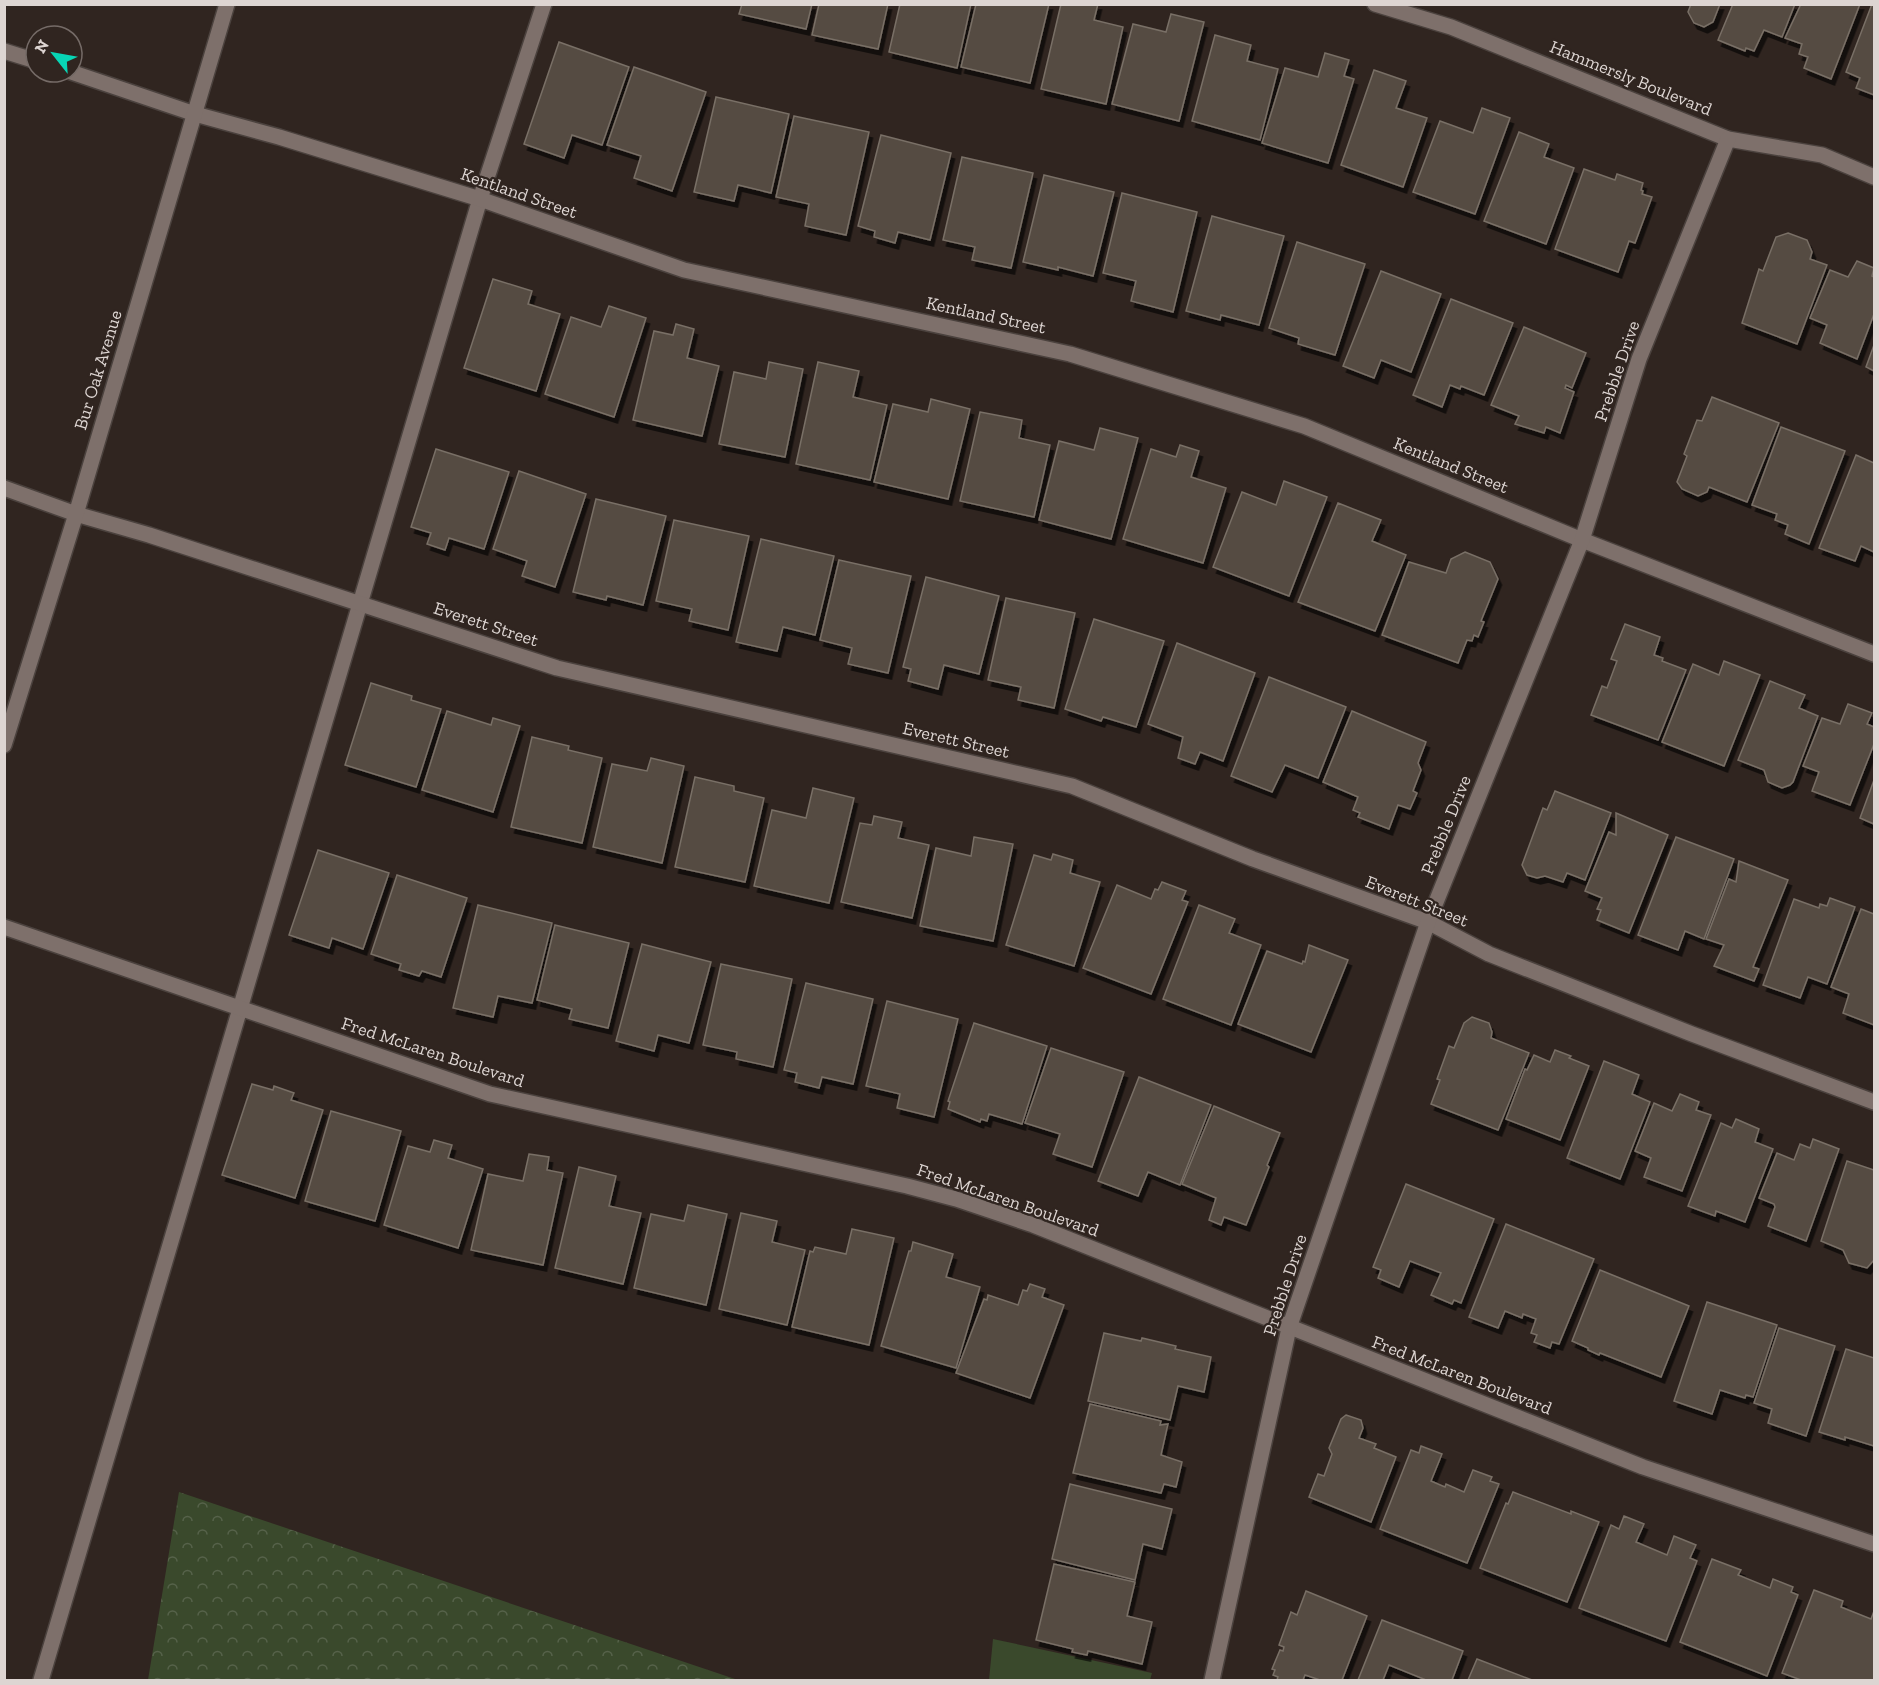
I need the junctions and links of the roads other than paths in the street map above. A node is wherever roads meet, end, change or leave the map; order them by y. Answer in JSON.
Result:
{"nodes":[{"id":1,"x":227,"y":4,"type":"edge"},
{"id":2,"x":544,"y":4,"type":"edge"},
{"id":3,"x":1375,"y":4,"type":"edge"},
{"id":4,"x":4,"y":51,"type":"edge"},
{"id":5,"x":24,"y":57,"type":"edge"},
{"id":6,"x":84,"y":77,"type":"edge"},
{"id":7,"x":195,"y":114,"type":"junction"},
{"id":8,"x":1728,"y":139,"type":"junction"},
{"id":9,"x":1875,"y":177,"type":"edge"},
{"id":10,"x":480,"y":199,"type":"junction"},
{"id":11,"x":4,"y":488,"type":"edge"},
{"id":12,"x":76,"y":514,"type":"junction"},
{"id":13,"x":1582,"y":540,"type":"junction"},
{"id":14,"x":360,"y":603,"type":"junction"},
{"id":15,"x":1875,"y":654,"type":"edge"},
{"id":16,"x":4,"y":745,"type":"edge"},
{"id":17,"x":1428,"y":922,"type":"junction"},
{"id":18,"x":4,"y":927,"type":"edge"},
{"id":19,"x":240,"y":1009,"type":"junction"},
{"id":20,"x":1875,"y":1102,"type":"edge"},
{"id":21,"x":1289,"y":1328,"type":"junction"},
{"id":22,"x":1875,"y":1544,"type":"edge"},
{"id":23,"x":41,"y":1680,"type":"edge"},
{"id":24,"x":1212,"y":1680,"type":"edge"}],
"edges":[{"from":1,"to":7,"type":"street","name":"Bur Oak Avenue"},
{"from":2,"to":10,"type":"street"},
{"from":3,"to":8,"type":"street","name":"Hammersly Boulevard"},
{"from":4,"to":5,"type":"street"},
{"from":6,"to":7,"type":"street","name":"Kentland Street"},
{"from":7,"to":10,"type":"street","name":"Kentland Street"},
{"from":7,"to":12,"type":"street","name":"Bur Oak Avenue"},
{"from":8,"to":9,"type":"street","name":"Hammersly Boulevard"},
{"from":8,"to":13,"type":"street","name":"Prebble Drive"},
{"from":10,"to":13,"type":"street","name":"Kentland Street"},
{"from":10,"to":14,"type":"street"},
{"from":11,"to":12,"type":"street","name":"Everett Street"},
{"from":12,"to":14,"type":"street","name":"Everett Street"},
{"from":12,"to":16,"type":"street","name":"Bur Oak Avenue"},
{"from":13,"to":15,"type":"street","name":"Kentland Street"},
{"from":13,"to":17,"type":"street","name":"Prebble Drive"},
{"from":14,"to":17,"type":"street","name":"Everett Street"},
{"from":14,"to":19,"type":"street"},
{"from":17,"to":20,"type":"street","name":"Everett Street"},
{"from":17,"to":21,"type":"street","name":"Prebble Drive"},
{"from":18,"to":19,"type":"street","name":"Fred McLaren Boulevard"},
{"from":19,"to":21,"type":"street","name":"Fred McLaren Boulevard"},
{"from":19,"to":23,"type":"street"},
{"from":21,"to":22,"type":"street","name":"Fred McLaren Boulevard"},
{"from":21,"to":24,"type":"street","name":"Prebble Drive"}]}
